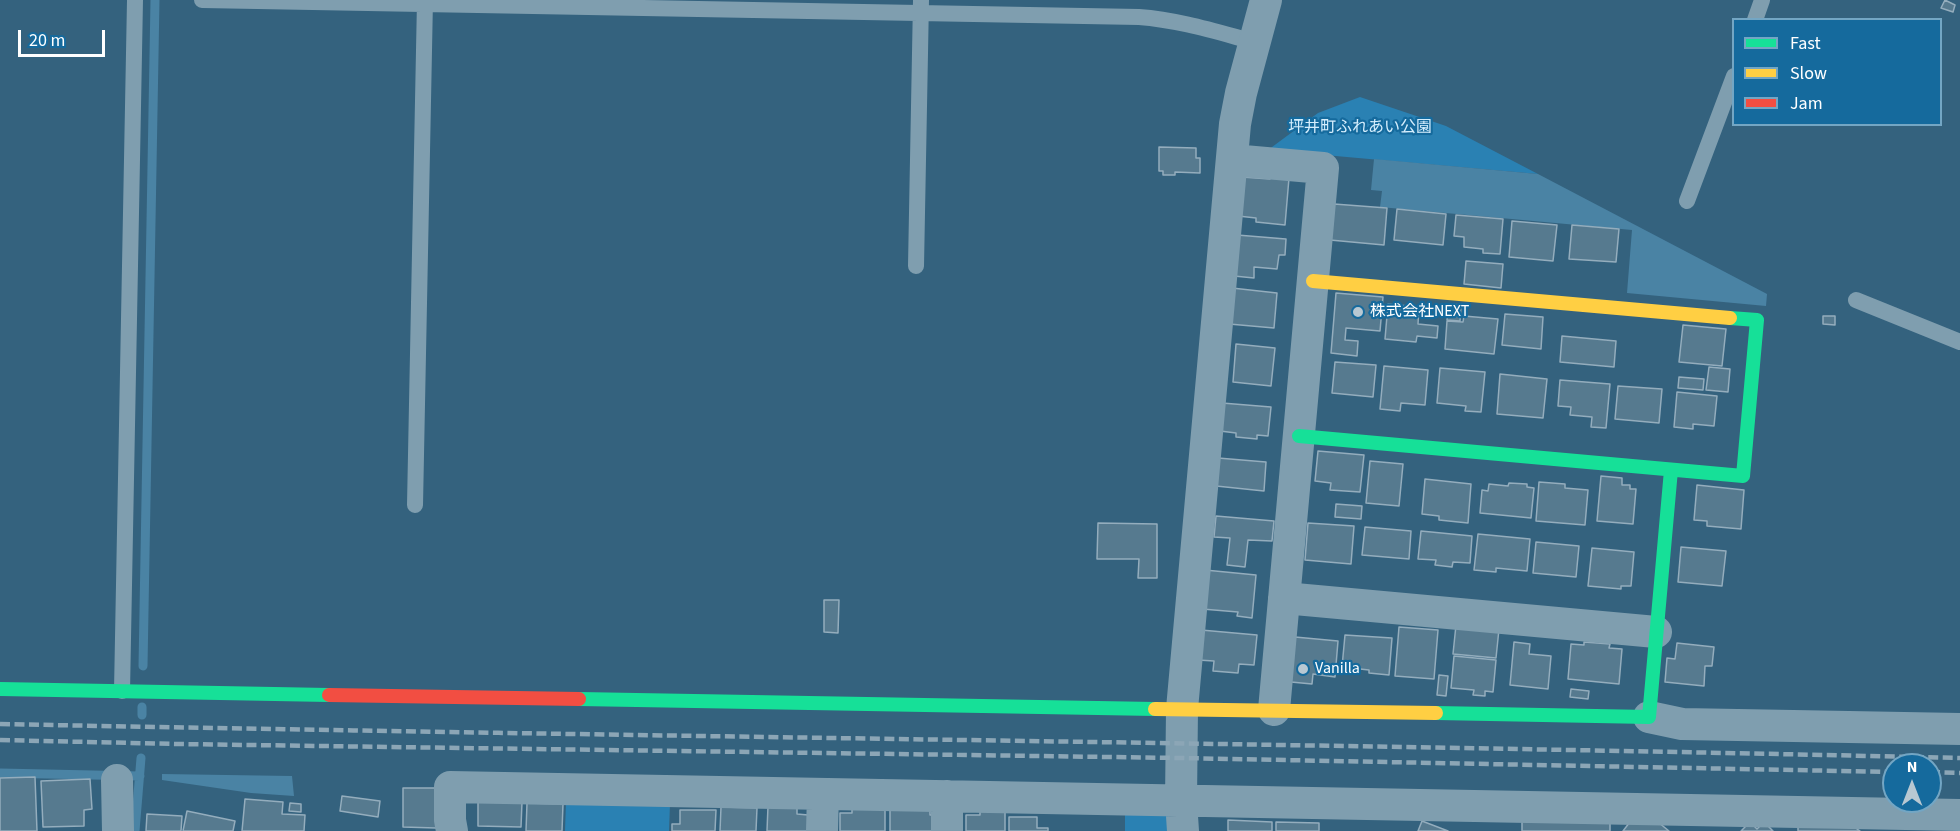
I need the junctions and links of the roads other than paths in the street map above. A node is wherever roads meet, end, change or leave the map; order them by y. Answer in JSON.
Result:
{"nodes":[{"id":1,"x":135,"y":0,"type":"edge"},
{"id":2,"x":202,"y":0,"type":"edge"},
{"id":3,"x":1266,"y":0,"type":"edge"},
{"id":4,"x":1762,"y":0,"type":"edge"},
{"id":5,"x":424,"y":2,"type":"edge"},
{"id":6,"x":921,"y":6,"type":"edge"},
{"id":7,"x":1756,"y":18,"type":"edge"},
{"id":8,"x":1255,"y":42,"type":"junction"},
{"id":9,"x":1732,"y":81,"type":"edge"},
{"id":10,"x":1232,"y":160,"type":"junction"},
{"id":11,"x":1687,"y":201,"type":"dead end"},
{"id":12,"x":916,"y":266,"type":"dead end"},
{"id":13,"x":1313,"y":281,"type":"junction"},
{"id":14,"x":1856,"y":300,"type":"dead end"},
{"id":15,"x":1960,"y":342,"type":"edge"},
{"id":16,"x":1299,"y":436,"type":"junction"},
{"id":17,"x":1671,"y":470,"type":"junction"},
{"id":18,"x":415,"y":505,"type":"dead end"},
{"id":19,"x":1284,"y":598,"type":"junction"},
{"id":20,"x":1656,"y":632,"type":"junction"},
{"id":21,"x":0,"y":689,"type":"edge"},
{"id":22,"x":122,"y":691,"type":"junction"},
{"id":23,"x":1182,"y":709,"type":"junction"},
{"id":24,"x":1274,"y":710,"type":"junction"},
{"id":25,"x":1649,"y":717,"type":"junction"},
{"id":26,"x":1960,"y":729,"type":"edge"},
{"id":27,"x":117,"y":780,"type":"dead end"},
{"id":28,"x":823,"y":794,"type":"junction"},
{"id":29,"x":947,"y":796,"type":"junction"},
{"id":30,"x":1960,"y":815,"type":"edge"},
{"id":31,"x":1182,"y":816,"type":"edge"},
{"id":32,"x":1471,"y":818,"type":"edge"},
{"id":33,"x":1693,"y":821,"type":"edge"},
{"id":34,"x":1881,"y":822,"type":"edge"},
{"id":35,"x":118,"y":831,"type":"edge"},
{"id":36,"x":452,"y":831,"type":"edge"},
{"id":37,"x":822,"y":831,"type":"edge"},
{"id":38,"x":947,"y":831,"type":"edge"}],
"edges":[{"from":1,"to":22,"type":"lane"},
{"from":2,"to":5,"type":"lane"},
{"from":3,"to":8,"type":"street"},
{"from":4,"to":7,"type":"lane"},
{"from":5,"to":6,"type":"lane"},
{"from":5,"to":18,"type":"lane"},
{"from":6,"to":8,"type":"lane"},
{"from":6,"to":12,"type":"lane"},
{"from":8,"to":10,"type":"street"},
{"from":9,"to":11,"type":"lane"},
{"from":10,"to":13,"type":"street"},
{"from":10,"to":23,"type":"street"},
{"from":13,"to":16,"type":"street"},
{"from":13,"to":17,"type":"street"},
{"from":14,"to":15,"type":"lane"},
{"from":16,"to":17,"type":"street"},
{"from":16,"to":19,"type":"street"},
{"from":17,"to":20,"type":"street"},
{"from":19,"to":20,"type":"street"},
{"from":19,"to":24,"type":"street"},
{"from":20,"to":25,"type":"street"},
{"from":21,"to":22,"type":"street"},
{"from":22,"to":23,"type":"street"},
{"from":23,"to":24,"type":"street"},
{"from":23,"to":31,"type":"street"},
{"from":24,"to":25,"type":"street"},
{"from":25,"to":26,"type":"street"},
{"from":27,"to":35,"type":"street"},
{"from":28,"to":29,"type":"street"},
{"from":28,"to":36,"type":"street"},
{"from":28,"to":37,"type":"street"},
{"from":29,"to":31,"type":"street"},
{"from":29,"to":38,"type":"street"},
{"from":30,"to":34,"type":"street"},
{"from":31,"to":32,"type":"street"},
{"from":32,"to":33,"type":"street"},
{"from":33,"to":34,"type":"street"}]}
